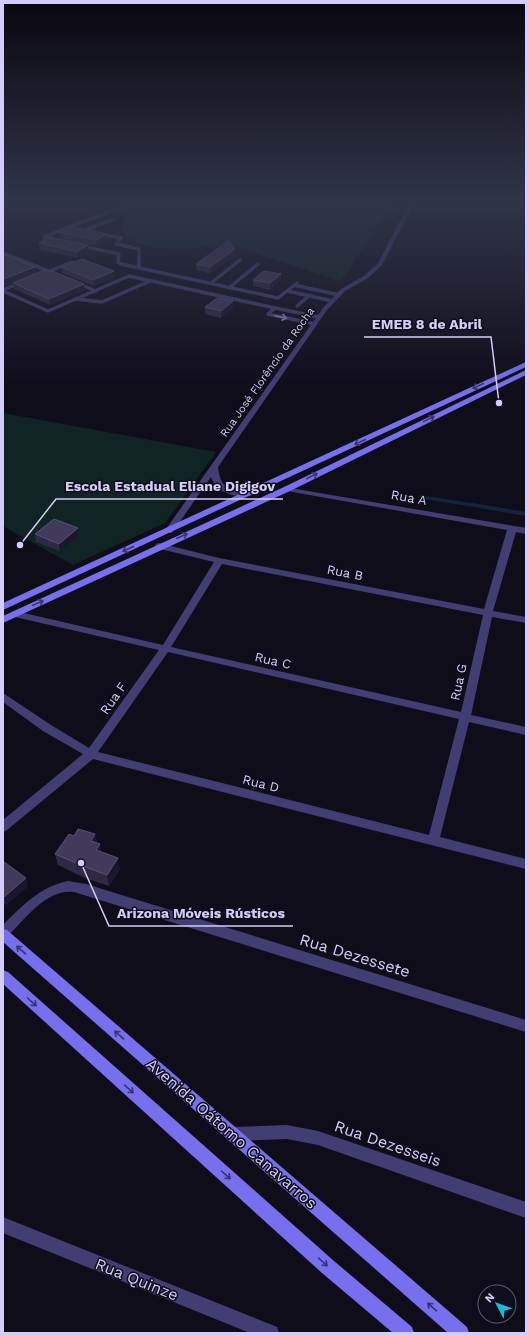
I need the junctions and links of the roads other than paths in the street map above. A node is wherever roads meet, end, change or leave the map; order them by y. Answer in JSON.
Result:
{"nodes":[{"id":1,"x":26,"y":262,"type":"edge"},
{"id":2,"x":72,"y":262,"type":"edge"},
{"id":3,"x":119,"y":262,"type":"edge"},
{"id":4,"x":139,"y":262,"type":"edge"},
{"id":5,"x":237,"y":262,"type":"edge"},
{"id":6,"x":381,"y":262,"type":"edge"},
{"id":7,"x":258,"y":264,"type":"dead end"},
{"id":8,"x":139,"y":268,"type":"junction"},
{"id":9,"x":49,"y":272,"type":"junction"},
{"id":10,"x":42,"y":274,"type":"edge"},
{"id":11,"x":62,"y":277,"type":"edge"},
{"id":12,"x":69,"y":280,"type":"edge"},
{"id":13,"x":150,"y":281,"type":"junction"},
{"id":14,"x":23,"y":282,"type":"edge"},
{"id":15,"x":211,"y":283,"type":"junction"},
{"id":16,"x":230,"y":287,"type":"junction"},
{"id":17,"x":3,"y":290,"type":"edge"},
{"id":18,"x":316,"y":290,"type":"junction"},
{"id":19,"x":96,"y":291,"type":"junction"},
{"id":20,"x":287,"y":291,"type":"junction"},
{"id":21,"x":339,"y":295,"type":"junction"},
{"id":22,"x":309,"y":296,"type":"junction"},
{"id":23,"x":76,"y":299,"type":"junction"},
{"id":24,"x":333,"y":301,"type":"junction"},
{"id":25,"x":296,"y":306,"type":"dead end"},
{"id":26,"x":275,"y":308,"type":"junction"},
{"id":27,"x":317,"y":320,"type":"junction"},
{"id":28,"x":526,"y":364,"type":"edge"},
{"id":29,"x":526,"y":372,"type":"edge"},
{"id":30,"x":214,"y":467,"type":"junction"},
{"id":31,"x":287,"y":489,"type":"junction"},
{"id":32,"x":251,"y":493,"type":"junction"},
{"id":33,"x":512,"y":529,"type":"junction"},
{"id":34,"x":169,"y":531,"type":"junction"},
{"id":35,"x":526,"y":531,"type":"edge"},
{"id":36,"x":160,"y":546,"type":"junction"},
{"id":37,"x":219,"y":561,"type":"junction"},
{"id":38,"x":3,"y":607,"type":"edge"},
{"id":39,"x":488,"y":613,"type":"junction"},
{"id":40,"x":15,"y":614,"type":"junction"},
{"id":41,"x":3,"y":620,"type":"edge"},
{"id":42,"x":526,"y":620,"type":"edge"},
{"id":43,"x":165,"y":649,"type":"junction"},
{"id":44,"x":3,"y":697,"type":"edge"},
{"id":45,"x":465,"y":717,"type":"junction"},
{"id":46,"x":526,"y":730,"type":"edge"},
{"id":47,"x":91,"y":754,"type":"junction"},
{"id":48,"x":3,"y":827,"type":"edge"},
{"id":49,"x":433,"y":841,"type":"junction"},
{"id":50,"x":526,"y":864,"type":"edge"},
{"id":51,"x":3,"y":933,"type":"edge"},
{"id":52,"x":3,"y":976,"type":"edge"},
{"id":53,"x":526,"y":1026,"type":"edge"},
{"id":54,"x":233,"y":1134,"type":"junction"},
{"id":55,"x":526,"y":1210,"type":"edge"},
{"id":56,"x":3,"y":1225,"type":"edge"},
{"id":57,"x":271,"y":1333,"type":"edge"},
{"id":58,"x":406,"y":1333,"type":"edge"},
{"id":59,"x":461,"y":1333,"type":"edge"}],
"edges":[{"from":1,"to":9,"type":"lane"},
{"from":2,"to":9,"type":"lane"},
{"from":3,"to":8,"type":"lane"},
{"from":4,"to":8,"type":"lane"},
{"from":5,"to":15,"type":"lane"},
{"from":6,"to":21,"type":"street","name":"Rua José Florêncio da Rocha"},
{"from":7,"to":16,"type":"lane"},
{"from":8,"to":15,"type":"lane"},
{"from":9,"to":10,"type":"lane"},
{"from":9,"to":11,"type":"lane"},
{"from":12,"to":19,"type":"lane"},
{"from":13,"to":19,"type":"lane"},
{"from":13,"to":23,"type":"lane"},
{"from":13,"to":26,"type":"lane"},
{"from":14,"to":17,"type":"lane"},
{"from":15,"to":16,"type":"lane"},
{"from":16,"to":20,"type":"lane"},
{"from":17,"to":23,"type":"lane"},
{"from":18,"to":20,"type":"lane"},
{"from":18,"to":21,"type":"lane"},
{"from":18,"to":22,"type":"lane"},
{"from":19,"to":23,"type":"lane"},
{"from":20,"to":22,"type":"lane"},
{"from":21,"to":24,"type":"street","name":"Rua José Florêncio da Rocha"},
{"from":22,"to":24,"type":"lane"},
{"from":22,"to":25,"type":"lane"},
{"from":24,"to":27,"type":"street","name":"Rua José Florêncio da Rocha"},
{"from":26,"to":27,"type":"lane"},
{"from":26,"to":27,"type":"lane","one_way":true},
{"from":27,"to":30,"type":"street","name":"Rua José Florêncio da Rocha"},
{"from":28,"to":32,"type":"main road","one_way":true},
{"from":31,"to":29,"type":"main road","one_way":true},
{"from":30,"to":32,"type":"street"},
{"from":30,"to":34,"type":"street","name":"Rua José Florêncio da Rocha"},
{"from":31,"to":33,"type":"street","name":"Rua A"},
{"from":36,"to":31,"type":"main road","one_way":true},
{"from":32,"to":34,"type":"main road"},
{"from":33,"to":35,"type":"street","name":"Rua A"},
{"from":33,"to":39,"type":"street","name":"Rua G"},
{"from":34,"to":38,"type":"main road","one_way":true},
{"from":36,"to":37,"type":"street","name":"Rua B"},
{"from":40,"to":36,"type":"main road","one_way":true},
{"from":37,"to":39,"type":"street","name":"Rua B"},
{"from":37,"to":43,"type":"street","name":"Rua F"},
{"from":39,"to":42,"type":"street","name":"Rua B"},
{"from":39,"to":45,"type":"street","name":"Rua G"},
{"from":40,"to":41,"type":"main road"},
{"from":40,"to":43,"type":"street","name":"Rua C"},
{"from":43,"to":45,"type":"street","name":"Rua C"},
{"from":43,"to":47,"type":"street","name":"Rua F"},
{"from":44,"to":47,"type":"street","name":"Rua D"},
{"from":45,"to":46,"type":"street","name":"Rua C"},
{"from":45,"to":49,"type":"street","name":"Rua G"},
{"from":47,"to":48,"type":"street","name":"Rua F"},
{"from":47,"to":49,"type":"street","name":"Rua D"},
{"from":49,"to":50,"type":"street","name":"Rua D"},
{"from":51,"to":53,"type":"street","name":"Rua Dezessete"},
{"from":54,"to":51,"type":"main road","name":"Avenida Oátomo Canavarros","one_way":true},
{"from":52,"to":58,"type":"main road","one_way":true},
{"from":54,"to":55,"type":"street","name":"Rua Dezesseis"},
{"from":59,"to":54,"type":"main road","name":"Avenida Oátomo Canavarros","one_way":true},
{"from":56,"to":57,"type":"street","name":"Rua Quinze"}]}
